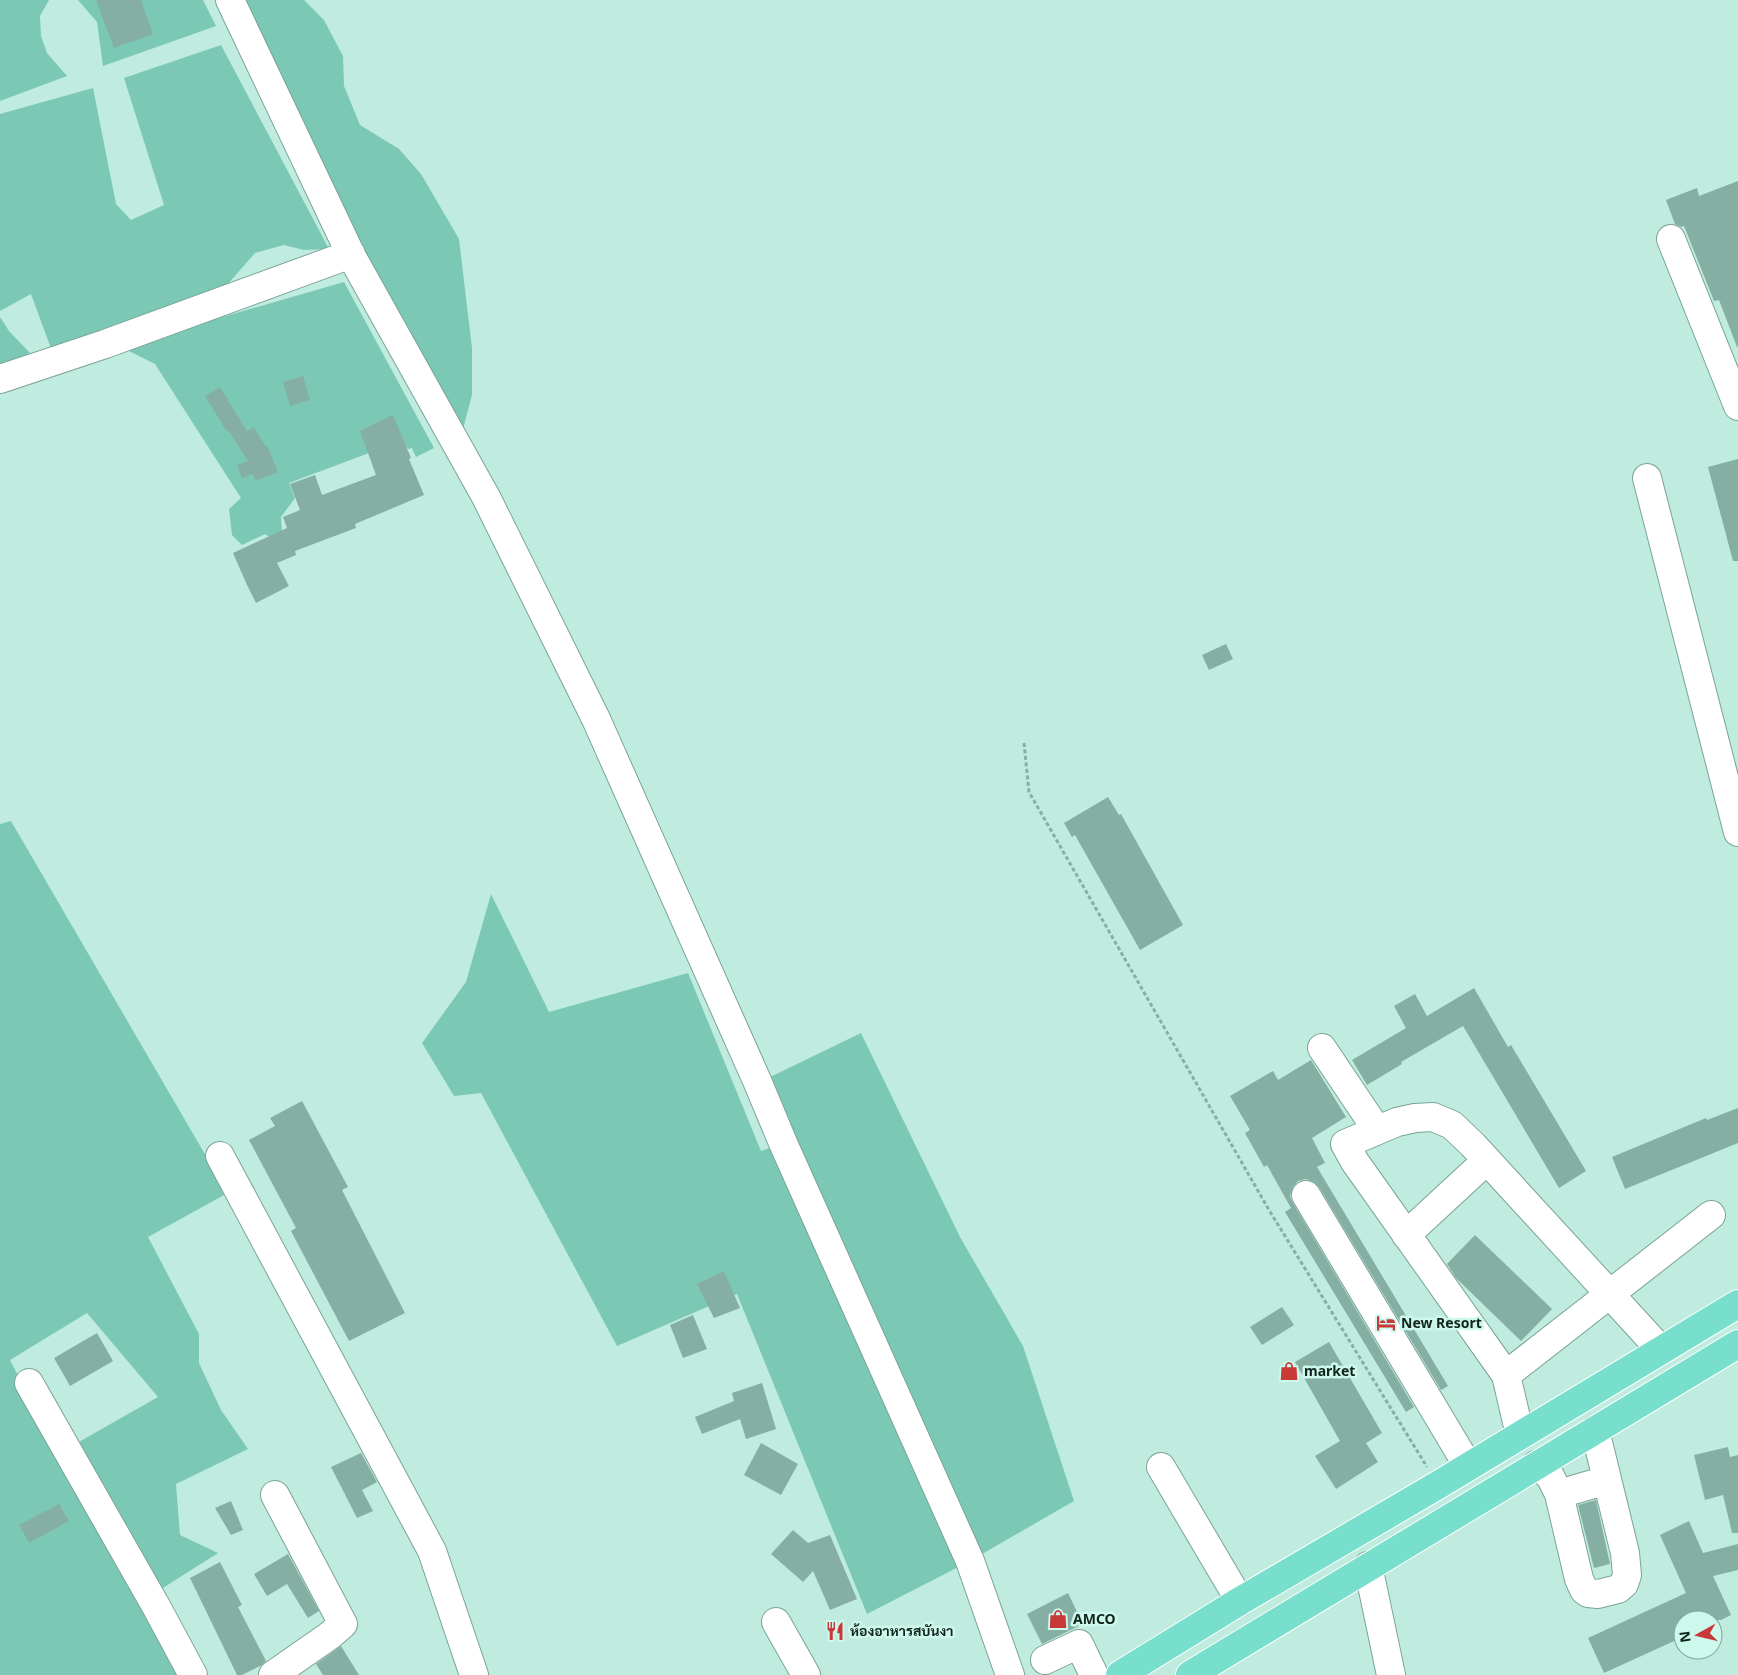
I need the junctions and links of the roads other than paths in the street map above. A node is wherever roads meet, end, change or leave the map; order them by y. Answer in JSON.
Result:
{"nodes":[{"id":1,"x":230,"y":0,"type":"edge"},
{"id":2,"x":1671,"y":239,"type":"dead end"},
{"id":3,"x":351,"y":254,"type":"junction"},
{"id":4,"x":0,"y":379,"type":"edge"},
{"id":5,"x":1738,"y":406,"type":"edge"},
{"id":6,"x":1647,"y":478,"type":"dead end"},
{"id":7,"x":1738,"y":832,"type":"edge"},
{"id":8,"x":1322,"y":1048,"type":"dead end"},
{"id":9,"x":1377,"y":1130,"type":"junction"},
{"id":10,"x":220,"y":1156,"type":"dead end"},
{"id":11,"x":1487,"y":1160,"type":"junction"},
{"id":12,"x":1306,"y":1196,"type":"dead end"},
{"id":13,"x":1711,"y":1215,"type":"dead end"},
{"id":14,"x":1406,"y":1235,"type":"junction"},
{"id":15,"x":1609,"y":1294,"type":"junction"},
{"id":16,"x":1738,"y":1304,"type":"edge"},
{"id":17,"x":1738,"y":1344,"type":"edge"},
{"id":18,"x":1660,"y":1350,"type":"junction"},
{"id":19,"x":1506,"y":1375,"type":"junction"},
{"id":20,"x":29,"y":1382,"type":"dead end"},
{"id":21,"x":1595,"y":1430,"type":"junction"},
{"id":22,"x":1520,"y":1435,"type":"junction"},
{"id":23,"x":1536,"y":1465,"type":"junction"},
{"id":24,"x":1468,"y":1466,"type":"junction"},
{"id":25,"x":1162,"y":1467,"type":"dead end"},
{"id":26,"x":1608,"y":1480,"type":"junction"},
{"id":27,"x":1559,"y":1494,"type":"junction"},
{"id":28,"x":274,"y":1495,"type":"dead end"},
{"id":29,"x":1368,"y":1566,"type":"junction"},
{"id":30,"x":1240,"y":1601,"type":"junction"},
{"id":31,"x":776,"y":1622,"type":"dead end"},
{"id":32,"x":1045,"y":1660,"type":"dead end"},
{"id":33,"x":807,"y":1674,"type":"edge"},
{"id":34,"x":193,"y":1675,"type":"edge"},
{"id":35,"x":273,"y":1675,"type":"edge"},
{"id":36,"x":474,"y":1675,"type":"edge"},
{"id":37,"x":1010,"y":1675,"type":"edge"},
{"id":38,"x":1094,"y":1675,"type":"edge"},
{"id":39,"x":1120,"y":1675,"type":"edge"},
{"id":40,"x":1190,"y":1675,"type":"edge"},
{"id":41,"x":1391,"y":1675,"type":"edge"}],
"edges":[{"from":1,"to":3,"type":"street"},
{"from":2,"to":5,"type":"street"},
{"from":3,"to":4,"type":"street"},
{"from":3,"to":37,"type":"street"},
{"from":6,"to":7,"type":"street"},
{"from":8,"to":9,"type":"street"},
{"from":9,"to":11,"type":"street"},
{"from":9,"to":14,"type":"street"},
{"from":10,"to":36,"type":"street"},
{"from":11,"to":14,"type":"street"},
{"from":11,"to":15,"type":"street"},
{"from":12,"to":24,"type":"street"},
{"from":13,"to":15,"type":"street"},
{"from":14,"to":19,"type":"street"},
{"from":15,"to":18,"type":"street"},
{"from":15,"to":19,"type":"street"},
{"from":16,"to":18,"type":"main road"},
{"from":17,"to":21,"type":"main road"},
{"from":18,"to":22,"type":"main road"},
{"from":19,"to":22,"type":"street"},
{"from":20,"to":34,"type":"street"},
{"from":21,"to":23,"type":"main road"},
{"from":21,"to":26,"type":"street"},
{"from":22,"to":24,"type":"main road"},
{"from":23,"to":27,"type":"street"},
{"from":23,"to":29,"type":"main road"},
{"from":24,"to":30,"type":"main road"},
{"from":25,"to":30,"type":"street"},
{"from":26,"to":27,"type":"street"},
{"from":26,"to":27,"type":"street"},
{"from":28,"to":35,"type":"street"},
{"from":29,"to":40,"type":"main road"},
{"from":29,"to":41,"type":"street"},
{"from":30,"to":39,"type":"main road"},
{"from":31,"to":33,"type":"street"},
{"from":32,"to":38,"type":"street"}]}
